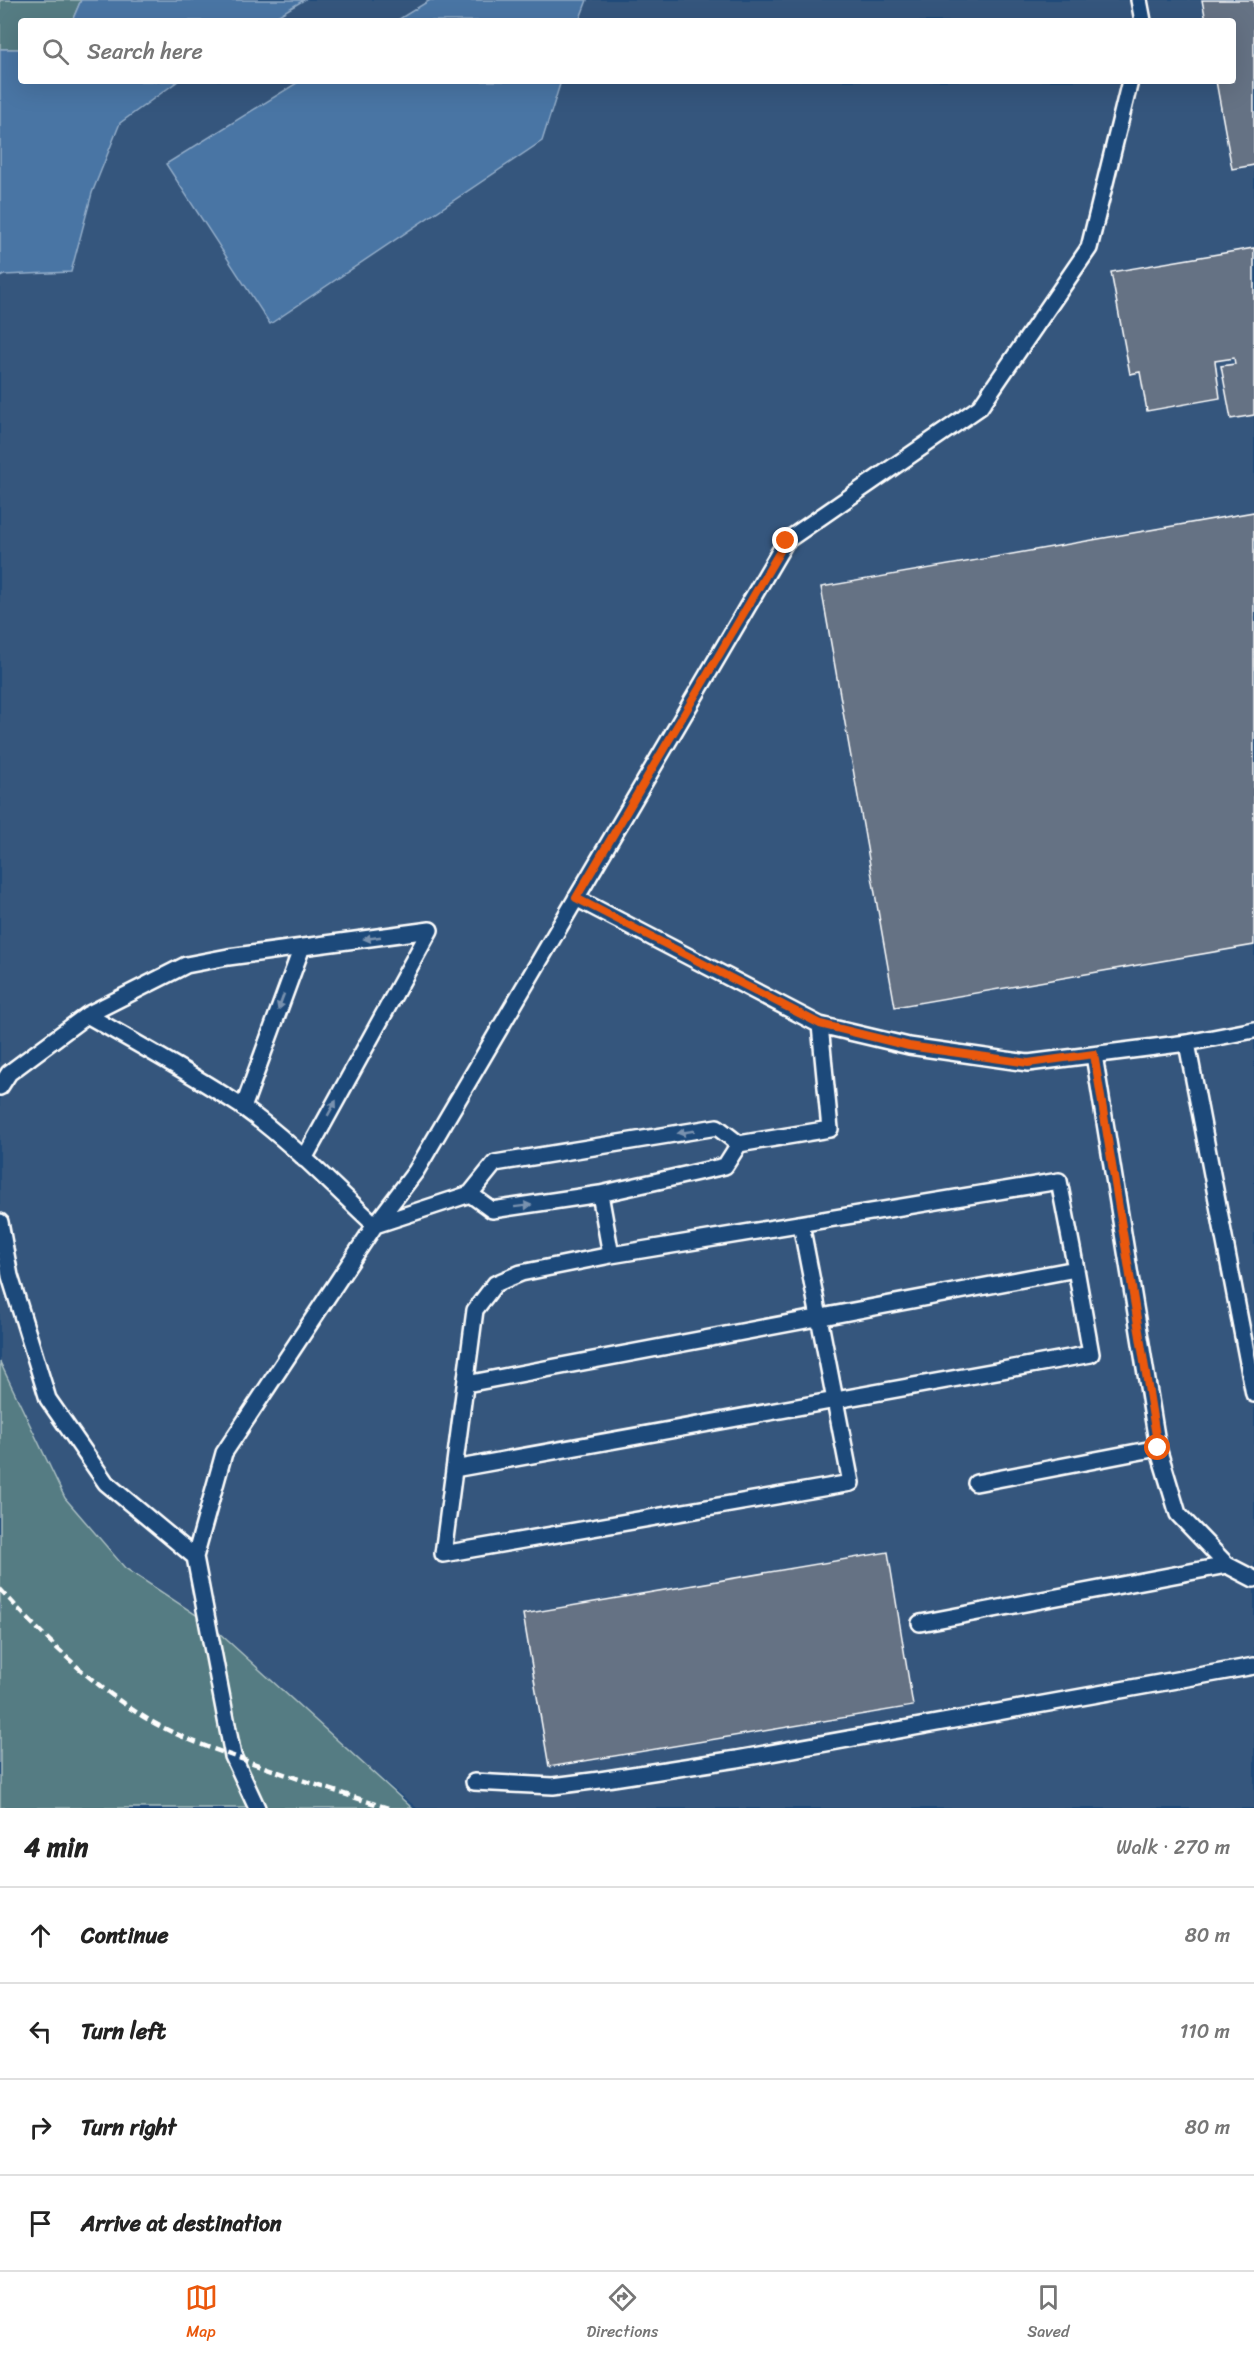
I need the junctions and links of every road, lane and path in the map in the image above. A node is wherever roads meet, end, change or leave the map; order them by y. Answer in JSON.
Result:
{"nodes":[{"id":1,"x":1139,"y":0,"type":"edge"},
{"id":2,"x":1142,"y":18,"type":"edge"},
{"id":3,"x":1129,"y":84,"type":"edge"},
{"id":4,"x":576,"y":898,"type":"junction"},
{"id":5,"x":302,"y":947,"type":"junction"},
{"id":6,"x":87,"y":1015,"type":"junction"},
{"id":7,"x":820,"y":1024,"type":"junction"},
{"id":8,"x":1254,"y":1030,"type":"edge"},
{"id":9,"x":1187,"y":1043,"type":"junction"},
{"id":10,"x":1094,"y":1054,"type":"junction"},
{"id":11,"x":0,"y":1087,"type":"edge"},
{"id":12,"x":243,"y":1108,"type":"junction"},
{"id":13,"x":739,"y":1144,"type":"junction"},
{"id":14,"x":304,"y":1159,"type":"junction"},
{"id":15,"x":470,"y":1194,"type":"junction"},
{"id":16,"x":600,"y":1194,"type":"junction"},
{"id":17,"x":0,"y":1222,"type":"edge"},
{"id":18,"x":801,"y":1224,"type":"junction"},
{"id":19,"x":375,"y":1226,"type":"junction"},
{"id":20,"x":611,"y":1255,"type":"junction"},
{"id":21,"x":1076,"y":1269,"type":"junction"},
{"id":22,"x":821,"y":1318,"type":"junction"},
{"id":23,"x":466,"y":1384,"type":"junction"},
{"id":24,"x":1254,"y":1394,"type":"edge"},
{"id":25,"x":837,"y":1401,"type":"junction"},
{"id":26,"x":1158,"y":1448,"type":"junction"},
{"id":27,"x":454,"y":1469,"type":"junction"},
{"id":28,"x":976,"y":1483,"type":"dead end"},
{"id":29,"x":195,"y":1557,"type":"junction"},
{"id":30,"x":1227,"y":1565,"type":"junction"},
{"id":31,"x":1254,"y":1580,"type":"edge"},
{"id":32,"x":920,"y":1623,"type":"dead end"},
{"id":33,"x":1254,"y":1666,"type":"edge"},
{"id":34,"x":474,"y":1782,"type":"dead end"},
{"id":35,"x":257,"y":1808,"type":"edge"}],
"edges":[{"from":1,"to":2,"type":"lane"},
{"from":3,"to":4,"type":"lane"},
{"from":4,"to":7,"type":"lane"},
{"from":4,"to":19,"type":"lane"},
{"from":5,"to":6,"type":"lane"},
{"from":5,"to":12,"type":"lane","one_way":true},
{"from":14,"to":5,"type":"lane","one_way":true},
{"from":6,"to":11,"type":"lane"},
{"from":6,"to":12,"type":"lane"},
{"from":7,"to":10,"type":"lane"},
{"from":7,"to":13,"type":"lane"},
{"from":8,"to":9,"type":"lane"},
{"from":9,"to":10,"type":"lane"},
{"from":9,"to":24,"type":"lane"},
{"from":10,"to":26,"type":"lane"},
{"from":12,"to":14,"type":"lane"},
{"from":13,"to":15,"type":"lane","one_way":true},
{"from":13,"to":16,"type":"lane"},
{"from":14,"to":19,"type":"lane"},
{"from":15,"to":16,"type":"lane","one_way":true},
{"from":15,"to":19,"type":"lane"},
{"from":16,"to":20,"type":"lane"},
{"from":17,"to":29,"type":"lane"},
{"from":18,"to":20,"type":"lane"},
{"from":18,"to":21,"type":"lane"},
{"from":18,"to":22,"type":"lane"},
{"from":19,"to":29,"type":"lane"},
{"from":20,"to":23,"type":"lane"},
{"from":21,"to":22,"type":"lane"},
{"from":21,"to":25,"type":"lane"},
{"from":22,"to":23,"type":"lane"},
{"from":22,"to":25,"type":"lane"},
{"from":23,"to":27,"type":"lane"},
{"from":25,"to":27,"type":"lane"},
{"from":25,"to":27,"type":"lane"},
{"from":26,"to":28,"type":"lane"},
{"from":26,"to":30,"type":"lane"},
{"from":29,"to":35,"type":"lane"},
{"from":30,"to":31,"type":"lane"},
{"from":30,"to":32,"type":"lane"},
{"from":33,"to":34,"type":"lane"}]}
